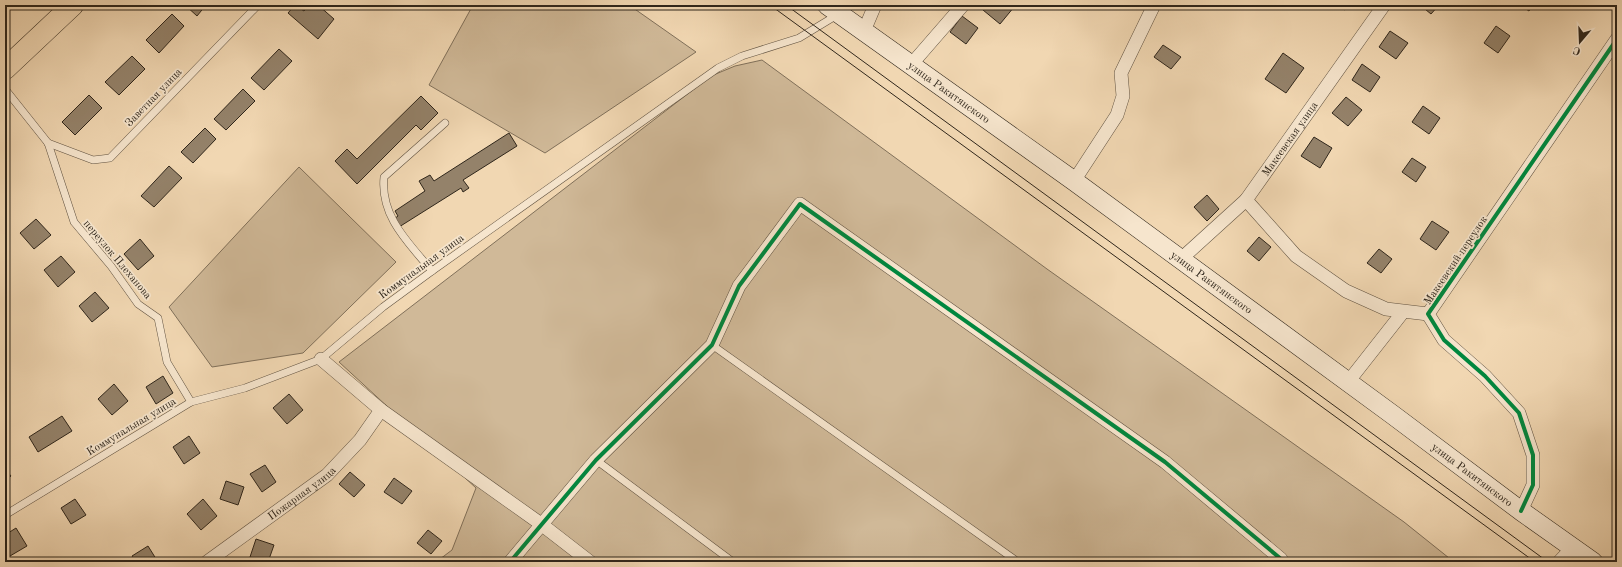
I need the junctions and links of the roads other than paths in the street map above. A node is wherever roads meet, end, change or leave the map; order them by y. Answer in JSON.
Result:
{"nodes":[{"id":1,"x":73,"y":5,"type":"edge"},
{"id":2,"x":258,"y":5,"type":"edge"},
{"id":3,"x":875,"y":5,"type":"edge"},
{"id":4,"x":963,"y":5,"type":"edge"},
{"id":5,"x":1154,"y":5,"type":"edge"},
{"id":6,"x":1384,"y":5,"type":"edge"},
{"id":7,"x":833,"y":9,"type":"edge"},
{"id":8,"x":864,"y":31,"type":"junction"},
{"id":9,"x":1617,"y":39,"type":"edge"},
{"id":10,"x":910,"y":66,"type":"junction"},
{"id":11,"x":5,"y":69,"type":"edge"},
{"id":12,"x":5,"y":89,"type":"edge"},
{"id":13,"x":445,"y":123,"type":"dead end"},
{"id":14,"x":48,"y":143,"type":"junction"},
{"id":15,"x":1074,"y":181,"type":"junction"},
{"id":16,"x":1246,"y":200,"type":"junction"},
{"id":17,"x":1181,"y":259,"type":"junction"},
{"id":18,"x":432,"y":271,"type":"junction"},
{"id":19,"x":1403,"y":312,"type":"junction"},
{"id":20,"x":1428,"y":314,"type":"junction"},
{"id":21,"x":712,"y":345,"type":"junction"},
{"id":22,"x":321,"y":359,"type":"junction"},
{"id":23,"x":1348,"y":382,"type":"junction"},
{"id":24,"x":191,"y":402,"type":"junction"},
{"id":25,"x":381,"y":410,"type":"junction"},
{"id":26,"x":596,"y":460,"type":"junction"},
{"id":27,"x":1521,"y":511,"type":"junction"},
{"id":28,"x":5,"y":515,"type":"edge"},
{"id":29,"x":541,"y":524,"type":"junction"},
{"id":30,"x":1573,"y":547,"type":"junction"},
{"id":31,"x":208,"y":562,"type":"edge"},
{"id":32,"x":510,"y":562,"type":"edge"},
{"id":33,"x":590,"y":562,"type":"edge"},
{"id":34,"x":733,"y":562,"type":"edge"},
{"id":35,"x":1018,"y":562,"type":"edge"},
{"id":36,"x":1281,"y":562,"type":"edge"},
{"id":37,"x":1559,"y":562,"type":"edge"},
{"id":38,"x":1593,"y":562,"type":"edge"}],
"edges":[{"from":1,"to":11,"type":"main road"},
{"from":2,"to":14,"type":"lane","name":"Заветная улица"},
{"from":3,"to":8,"type":"street"},
{"from":4,"to":10,"type":"street"},
{"from":5,"to":15,"type":"street"},
{"from":6,"to":16,"type":"street","name":"Макеевская улица"},
{"from":7,"to":8,"type":"main road","name":"улица Ракитянского"},
{"from":7,"to":18,"type":"lane","name":"Коммунальная улица"},
{"from":8,"to":10,"type":"main road","name":"улица Ракитянского"},
{"from":9,"to":20,"type":"street","name":"Макеевский переулок"},
{"from":10,"to":15,"type":"main road","name":"улица Ракитянского"},
{"from":12,"to":14,"type":"lane"},
{"from":13,"to":18,"type":"lane"},
{"from":14,"to":24,"type":"lane","name":"переулок Плеханова"},
{"from":15,"to":17,"type":"main road","name":"улица Ракитянского"},
{"from":16,"to":17,"type":"street","name":"Макеевская улица"},
{"from":16,"to":19,"type":"street"},
{"from":17,"to":23,"type":"main road","name":"улица Ракитянского"},
{"from":18,"to":22,"type":"lane","name":"Коммунальная улица"},
{"from":19,"to":20,"type":"street"},
{"from":19,"to":23,"type":"street"},
{"from":20,"to":27,"type":"street","name":"Макеевский переулок"},
{"from":21,"to":26,"type":"street"},
{"from":21,"to":35,"type":"lane"},
{"from":21,"to":36,"type":"street"},
{"from":22,"to":24,"type":"lane","name":"Коммунальная улица"},
{"from":22,"to":25,"type":"street"},
{"from":23,"to":27,"type":"main road","name":"улица Ракитянского"},
{"from":24,"to":28,"type":"lane","name":"Коммунальная улица"},
{"from":25,"to":29,"type":"street"},
{"from":25,"to":31,"type":"street","name":"Пожарная улица"},
{"from":26,"to":29,"type":"street"},
{"from":26,"to":34,"type":"lane"},
{"from":27,"to":30,"type":"main road","name":"улица Ракитянского"},
{"from":29,"to":32,"type":"street"},
{"from":29,"to":33,"type":"street"},
{"from":30,"to":37,"type":"street"},
{"from":30,"to":38,"type":"main road","name":"улица Ракитянского"}]}
